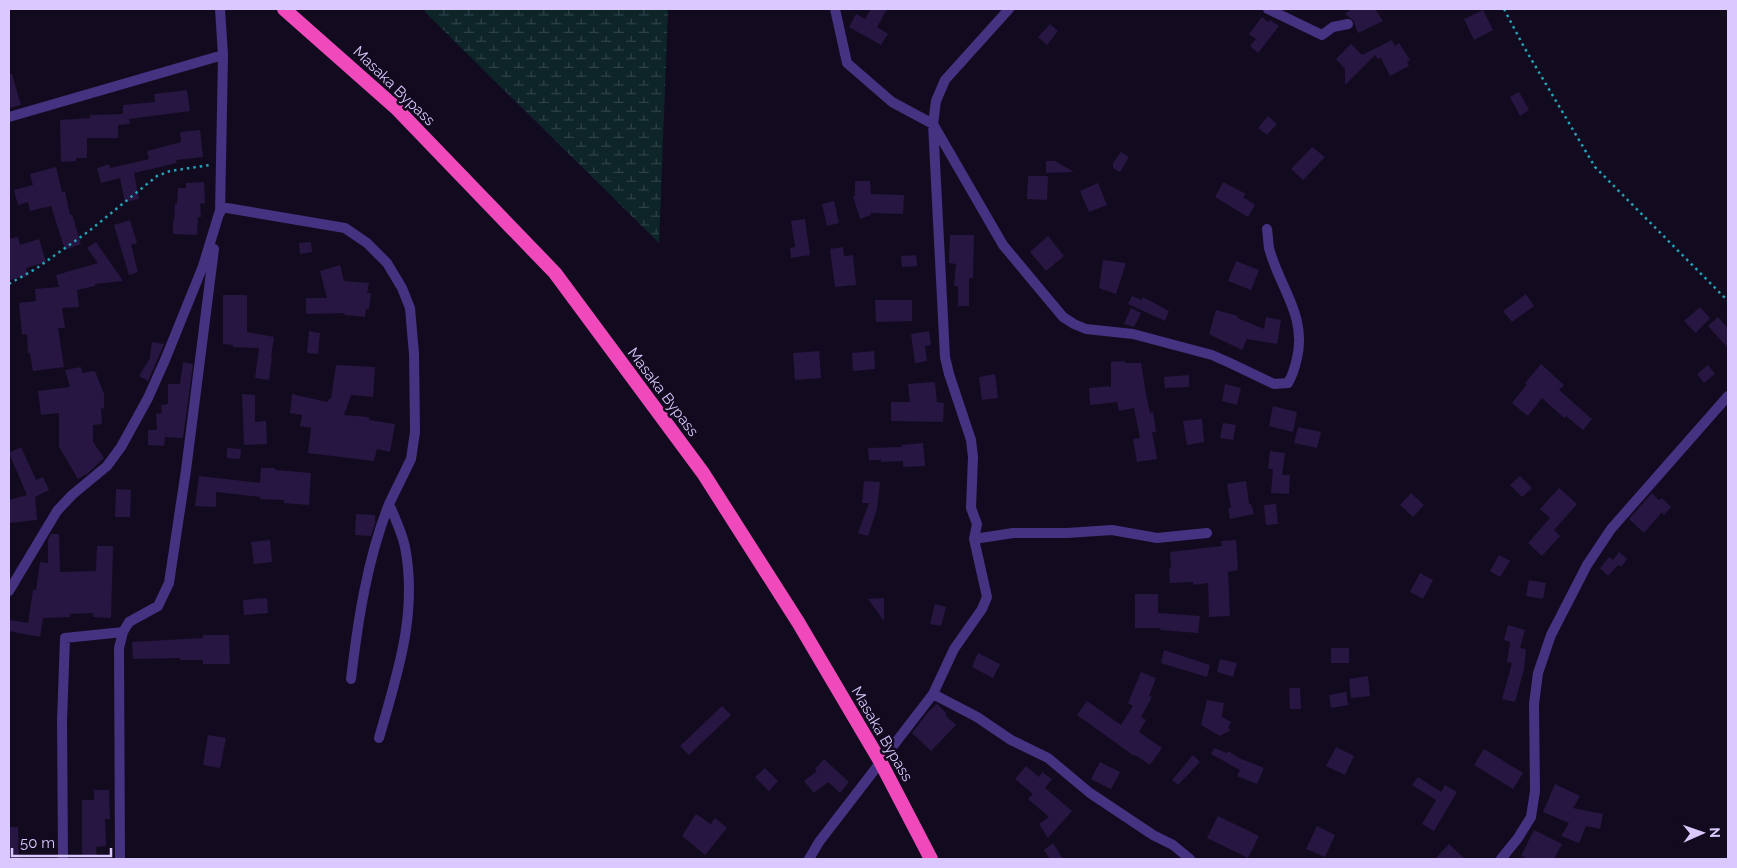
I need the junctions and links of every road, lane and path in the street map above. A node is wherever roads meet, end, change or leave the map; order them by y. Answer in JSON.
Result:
{"nodes":[{"id":1,"x":220,"y":9,"type":"edge"},
{"id":2,"x":284,"y":9,"type":"edge"},
{"id":3,"x":835,"y":9,"type":"edge"},
{"id":4,"x":1009,"y":9,"type":"edge"},
{"id":5,"x":1268,"y":9,"type":"edge"},
{"id":6,"x":1504,"y":9,"type":"edge"},
{"id":7,"x":1348,"y":24,"type":"dead end"},
{"id":8,"x":223,"y":55,"type":"junction"},
{"id":9,"x":9,"y":117,"type":"edge"},
{"id":10,"x":933,"y":124,"type":"junction"},
{"id":11,"x":222,"y":164,"type":"junction"},
{"id":12,"x":221,"y":207,"type":"junction"},
{"id":13,"x":1267,"y":229,"type":"dead end"},
{"id":14,"x":9,"y":284,"type":"edge"},
{"id":15,"x":1728,"y":301,"type":"edge"},
{"id":16,"x":1728,"y":396,"type":"edge"},
{"id":17,"x":389,"y":504,"type":"junction"},
{"id":18,"x":1207,"y":533,"type":"dead end"},
{"id":19,"x":974,"y":539,"type":"junction"},
{"id":20,"x":9,"y":591,"type":"edge"},
{"id":21,"x":122,"y":632,"type":"junction"},
{"id":22,"x":351,"y":679,"type":"dead end"},
{"id":23,"x":933,"y":694,"type":"junction"},
{"id":24,"x":378,"y":738,"type":"dead end"},
{"id":25,"x":880,"y":762,"type":"junction"},
{"id":26,"x":64,"y":859,"type":"edge"},
{"id":27,"x":120,"y":859,"type":"edge"},
{"id":28,"x":809,"y":859,"type":"edge"},
{"id":29,"x":931,"y":859,"type":"edge"},
{"id":30,"x":1190,"y":859,"type":"edge"},
{"id":31,"x":1501,"y":859,"type":"edge"}],
"edges":[{"from":1,"to":8,"type":"street"},
{"from":2,"to":25,"type":"highway","name":"Masaka Bypass"},
{"from":3,"to":10,"type":"street"},
{"from":4,"to":10,"type":"street"},
{"from":5,"to":7,"type":"street"},
{"from":6,"to":15,"type":"path"},
{"from":8,"to":9,"type":"street"},
{"from":8,"to":11,"type":"street"},
{"from":10,"to":13,"type":"street"},
{"from":10,"to":19,"type":"street"},
{"from":11,"to":12,"type":"street"},
{"from":11,"to":14,"type":"path"},
{"from":12,"to":17,"type":"street"},
{"from":12,"to":20,"type":"street"},
{"from":12,"to":21,"type":"street"},
{"from":16,"to":31,"type":"street"},
{"from":17,"to":22,"type":"street"},
{"from":17,"to":24,"type":"street"},
{"from":18,"to":19,"type":"street"},
{"from":19,"to":23,"type":"street"},
{"from":21,"to":26,"type":"street"},
{"from":21,"to":27,"type":"street"},
{"from":23,"to":25,"type":"street"},
{"from":23,"to":30,"type":"street"},
{"from":25,"to":28,"type":"street"},
{"from":25,"to":29,"type":"highway","name":"Masaka Bypass"}]}
